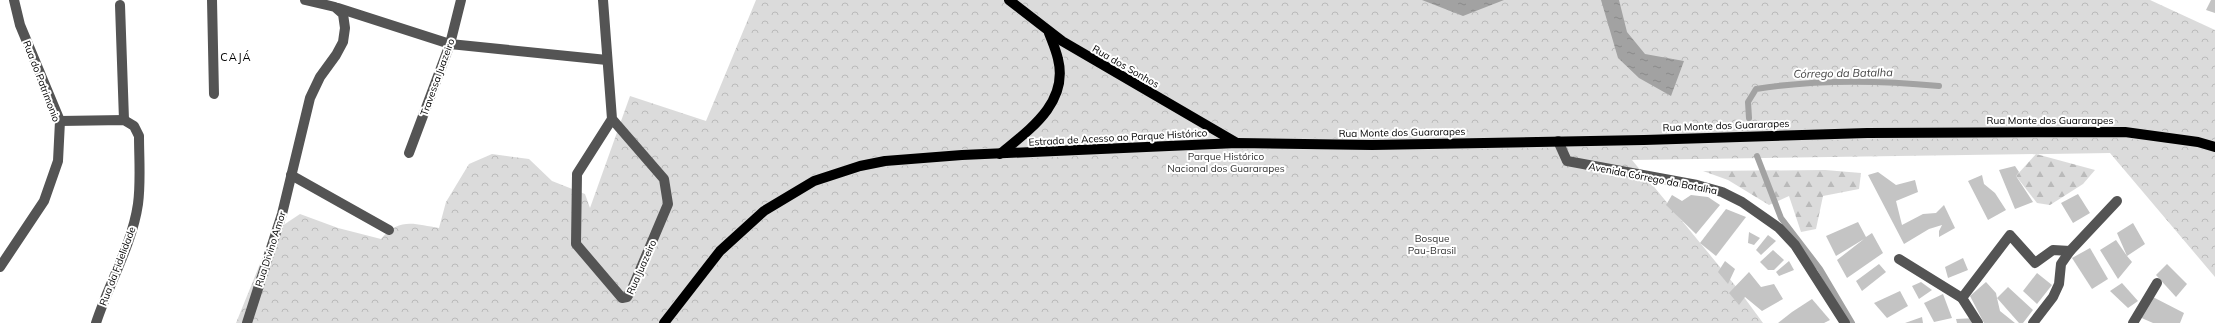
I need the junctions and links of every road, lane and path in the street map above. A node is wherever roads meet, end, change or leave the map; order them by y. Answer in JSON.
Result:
{"nodes":[{"id":1,"x":14,"y":0,"type":"edge"},
{"id":2,"x":212,"y":0,"type":"edge"},
{"id":3,"x":305,"y":0,"type":"edge"},
{"id":4,"x":461,"y":0,"type":"edge"},
{"id":5,"x":603,"y":0,"type":"edge"},
{"id":6,"x":1009,"y":0,"type":"edge"},
{"id":7,"x":120,"y":5,"type":"dead end"},
{"id":8,"x":335,"y":7,"type":"junction"},
{"id":9,"x":1049,"y":33,"type":"junction"},
{"id":10,"x":450,"y":44,"type":"junction"},
{"id":11,"x":607,"y":60,"type":"junction"},
{"id":12,"x":214,"y":94,"type":"dead end"},
{"id":13,"x":612,"y":119,"type":"junction"},
{"id":14,"x":124,"y":120,"type":"junction"},
{"id":15,"x":60,"y":121,"type":"junction"},
{"id":16,"x":1558,"y":140,"type":"junction"},
{"id":17,"x":1237,"y":143,"type":"junction"},
{"id":18,"x":2215,"y":147,"type":"edge"},
{"id":19,"x":409,"y":153,"type":"dead end"},
{"id":20,"x":1000,"y":154,"type":"junction"},
{"id":21,"x":291,"y":175,"type":"junction"},
{"id":22,"x":2117,"y":201,"type":"dead end"},
{"id":23,"x":389,"y":230,"type":"dead end"},
{"id":24,"x":2070,"y":251,"type":"junction"},
{"id":25,"x":1899,"y":259,"type":"dead end"},
{"id":26,"x":0,"y":267,"type":"edge"},
{"id":27,"x":2157,"y":283,"type":"dead end"},
{"id":28,"x":1962,"y":298,"type":"junction"},
{"id":29,"x":96,"y":323,"type":"edge"},
{"id":30,"x":247,"y":323,"type":"edge"},
{"id":31,"x":664,"y":323,"type":"edge"},
{"id":32,"x":1845,"y":323,"type":"edge"},
{"id":33,"x":1978,"y":323,"type":"edge"},
{"id":34,"x":2033,"y":323,"type":"edge"},
{"id":35,"x":2133,"y":323,"type":"edge"}],
"edges":[{"from":1,"to":15,"type":"street","name":"Rua do Patrimonio"},
{"from":2,"to":12,"type":"street"},
{"from":3,"to":8,"type":"street"},
{"from":4,"to":10,"type":"street","name":"Travessa Juazeiro"},
{"from":5,"to":11,"type":"street"},
{"from":6,"to":9,"type":"main road","name":"Rua dos Sonhos"},
{"from":7,"to":14,"type":"street"},
{"from":8,"to":10,"type":"street"},
{"from":8,"to":21,"type":"street","name":"Rua Divino Amor"},
{"from":9,"to":17,"type":"main road","name":"Rua dos Sonhos"},
{"from":9,"to":20,"type":"main road","name":"Estrada de Acesso ao Parque Histórico"},
{"from":10,"to":11,"type":"street"},
{"from":10,"to":19,"type":"street","name":"Travessa Juazeiro"},
{"from":11,"to":13,"type":"street"},
{"from":13,"to":13,"type":"street","name":"Rua Juazeiro"},
{"from":14,"to":15,"type":"street"},
{"from":14,"to":29,"type":"street","name":"Rua da Fidelidade"},
{"from":15,"to":26,"type":"street","name":"Rua do Patrimonio"},
{"from":16,"to":17,"type":"main road","name":"Rua Monte dos Guararapes"},
{"from":16,"to":18,"type":"main road","name":"Rua Monte dos Guararapes"},
{"from":16,"to":32,"type":"street","name":"Avenida Córrego da Batalha"},
{"from":17,"to":20,"type":"main road","name":"Estrada de Acesso ao Parque Histórico"},
{"from":20,"to":31,"type":"main road","name":"Estrada de Acesso ao Parque Histórico"},
{"from":21,"to":23,"type":"street"},
{"from":21,"to":30,"type":"street","name":"Rua Divino Amor"},
{"from":22,"to":24,"type":"street"},
{"from":24,"to":28,"type":"street"},
{"from":24,"to":34,"type":"street"},
{"from":25,"to":28,"type":"street"},
{"from":27,"to":35,"type":"street"},
{"from":28,"to":33,"type":"street"}]}
